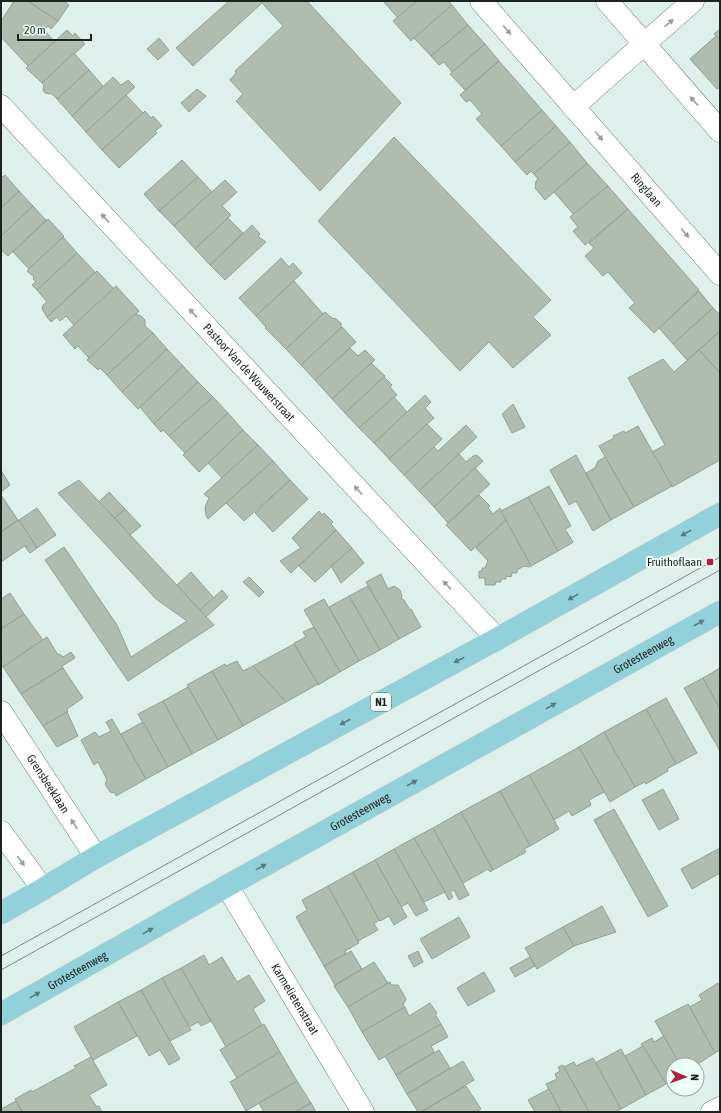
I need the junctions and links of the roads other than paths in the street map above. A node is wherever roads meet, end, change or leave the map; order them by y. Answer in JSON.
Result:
{"nodes":[{"id":1,"x":481,"y":1,"type":"edge"},
{"id":2,"x":607,"y":1,"type":"edge"},
{"id":3,"x":693,"y":1,"type":"edge"},
{"id":4,"x":644,"y":44,"type":"junction"},
{"id":5,"x":1,"y":106,"type":"edge"},
{"id":6,"x":573,"y":107,"type":"junction"},
{"id":7,"x":720,"y":131,"type":"edge"},
{"id":8,"x":720,"y":274,"type":"edge"},
{"id":9,"x":720,"y":514,"type":"edge"},
{"id":10,"x":720,"y":612,"type":"edge"},
{"id":11,"x":497,"y":639,"type":"junction"},
{"id":12,"x":1,"y":712,"type":"edge"},
{"id":13,"x":1,"y":832,"type":"edge"},
{"id":14,"x":96,"y":857,"type":"junction"},
{"id":15,"x":228,"y":886,"type":"junction"},
{"id":16,"x":42,"y":889,"type":"junction"},
{"id":17,"x":1,"y":913,"type":"edge"},
{"id":18,"x":1,"y":1014,"type":"edge"},
{"id":19,"x":720,"y":1108,"type":"edge"},
{"id":20,"x":363,"y":1112,"type":"edge"},
{"id":21,"x":712,"y":1112,"type":"edge"}],
"edges":[{"from":1,"to":6,"type":"street","name":"Ringlaan","one_way":true},
{"from":2,"to":4,"type":"street"},
{"from":4,"to":3,"type":"street","one_way":true},
{"from":4,"to":6,"type":"street"},
{"from":7,"to":4,"type":"street","one_way":true},
{"from":11,"to":5,"type":"street","name":"Pastoor Van de Wouwerstraat","one_way":true},
{"from":6,"to":8,"type":"street","name":"Ringlaan","one_way":true},
{"from":9,"to":11,"type":"main road","number":"N1","one_way":true},
{"from":15,"to":10,"type":"main road","name":"Grotesteenweg","one_way":true},
{"from":11,"to":14,"type":"main road","number":"N1","one_way":true},
{"from":14,"to":12,"type":"street","name":"Grensbeeklaan","one_way":true},
{"from":13,"to":16,"type":"street","one_way":true},
{"from":14,"to":16,"type":"main road","number":"N1"},
{"from":18,"to":15,"type":"main road","name":"Grotesteenweg","one_way":true},
{"from":15,"to":20,"type":"street","name":"Karmelietenstraat"},
{"from":16,"to":17,"type":"main road","number":"N1"},
{"from":19,"to":21,"type":"street"}]}
